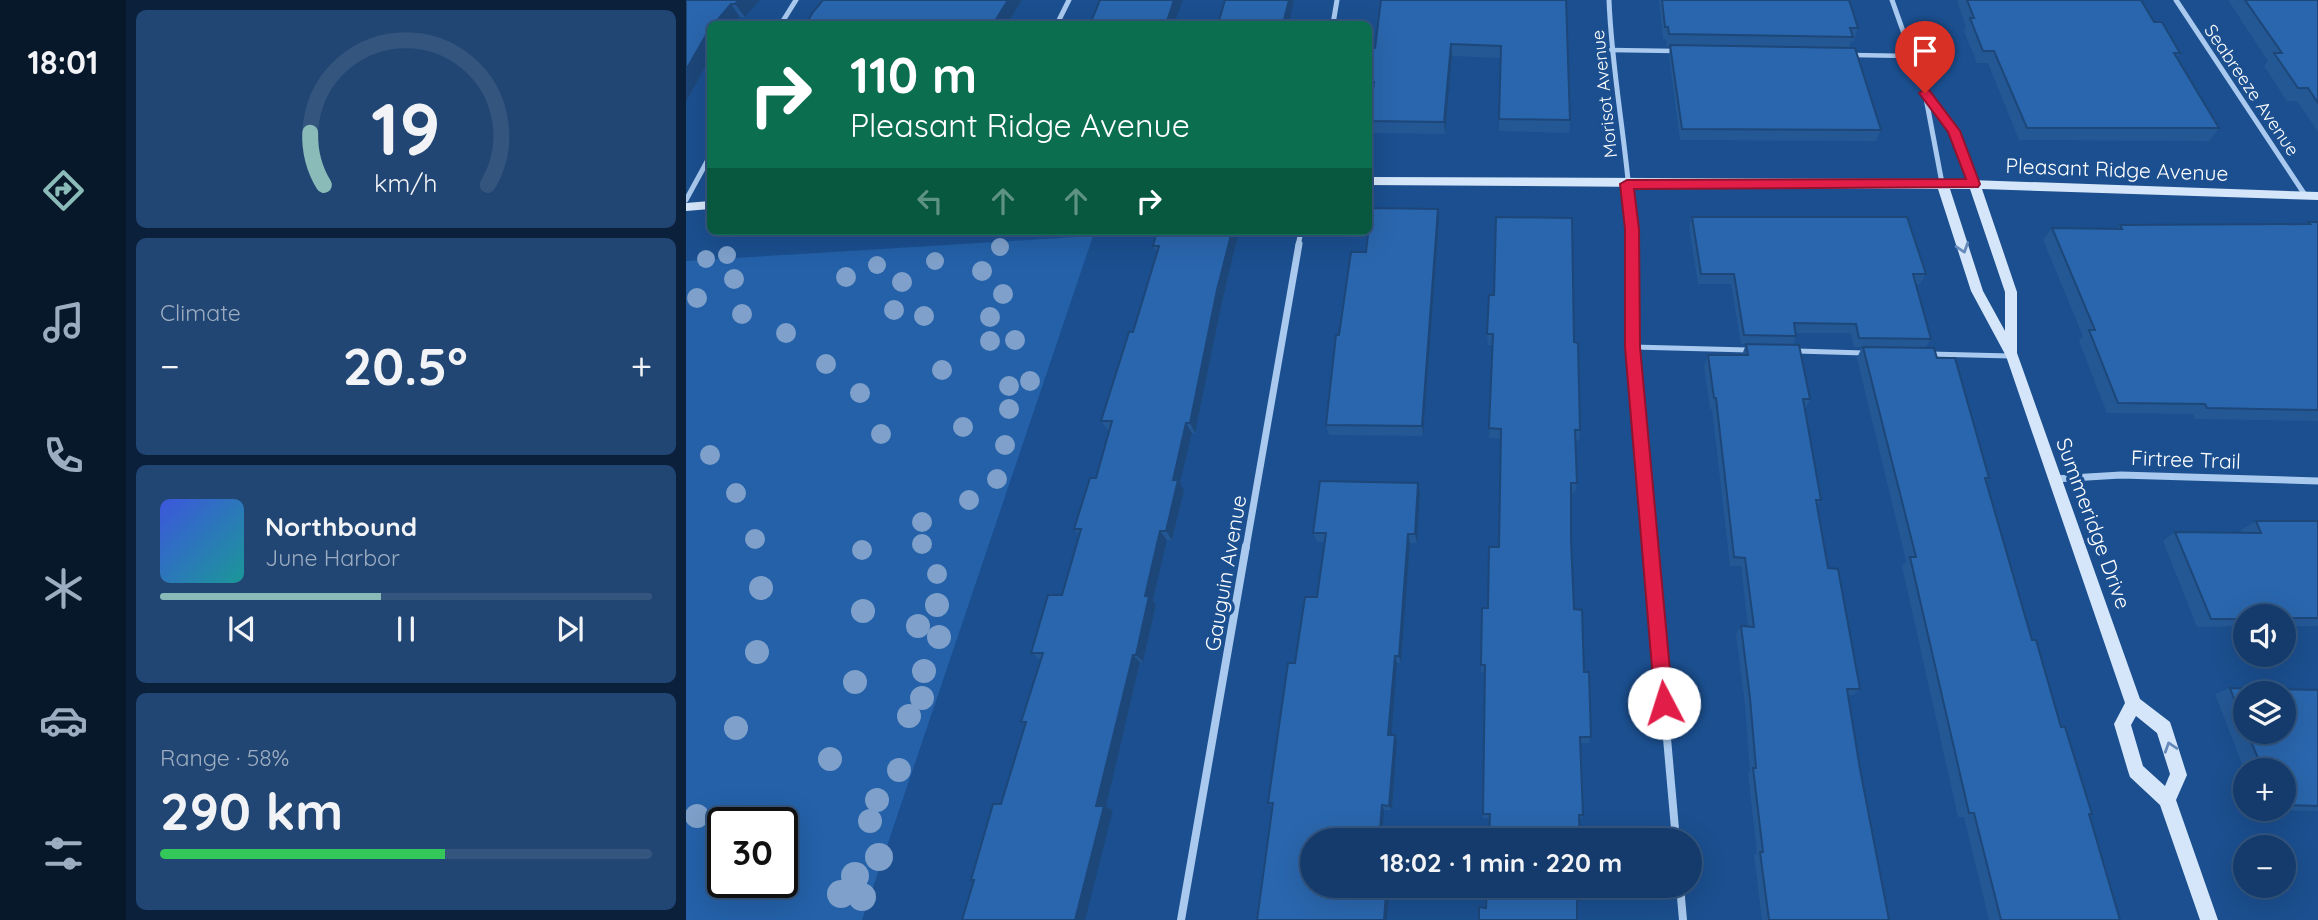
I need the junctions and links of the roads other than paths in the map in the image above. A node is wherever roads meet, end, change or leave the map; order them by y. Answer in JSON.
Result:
{"nodes":[{"id":1,"x":796,"y":0,"type":"edge"},
{"id":2,"x":1069,"y":0,"type":"edge"},
{"id":3,"x":1337,"y":0,"type":"edge"},
{"id":4,"x":1609,"y":0,"type":"edge"},
{"id":5,"x":1892,"y":0,"type":"edge"},
{"id":6,"x":2176,"y":0,"type":"edge"},
{"id":7,"x":782,"y":21,"type":"edge"},
{"id":8,"x":1058,"y":21,"type":"edge"},
{"id":9,"x":1334,"y":21,"type":"edge"},
{"id":10,"x":1611,"y":50,"type":"junction"},
{"id":11,"x":1680,"y":52,"type":"edge"},
{"id":12,"x":1845,"y":54,"type":"edge"},
{"id":13,"x":1911,"y":56,"type":"junction"},
{"id":14,"x":1925,"y":93,"type":"junction"},
{"id":15,"x":707,"y":162,"type":"edge"},
{"id":16,"x":1372,"y":181,"type":"edge"},
{"id":17,"x":1941,"y":183,"type":"junction"},
{"id":18,"x":1627,"y":184,"type":"junction"},
{"id":19,"x":1974,"y":184,"type":"junction"},
{"id":20,"x":2312,"y":195,"type":"edge"},
{"id":21,"x":686,"y":200,"type":"edge"},
{"id":22,"x":707,"y":205,"type":"edge"},
{"id":23,"x":686,"y":206,"type":"edge"},
{"id":24,"x":1300,"y":235,"type":"edge"},
{"id":25,"x":1633,"y":347,"type":"junction"},
{"id":26,"x":1758,"y":350,"type":"edge"},
{"id":27,"x":1786,"y":351,"type":"edge"},
{"id":28,"x":1869,"y":353,"type":"edge"},
{"id":29,"x":1925,"y":354,"type":"edge"},
{"id":30,"x":2012,"y":356,"type":"junction"},
{"id":31,"x":2054,"y":479,"type":"junction"},
{"id":32,"x":2318,"y":481,"type":"edge"},
{"id":33,"x":2134,"y":704,"type":"junction"},
{"id":34,"x":2167,"y":800,"type":"junction"},
{"id":35,"x":1675,"y":828,"type":"edge"},
{"id":36,"x":1681,"y":898,"type":"edge"},
{"id":37,"x":1181,"y":920,"type":"edge"},
{"id":38,"x":1683,"y":920,"type":"edge"},
{"id":39,"x":2208,"y":920,"type":"edge"}],
"edges":[{"from":1,"to":7,"type":"street"},
{"from":2,"to":8,"type":"street"},
{"from":3,"to":9,"type":"street"},
{"from":4,"to":10,"type":"street","name":"Morisot Avenue"},
{"from":5,"to":13,"type":"street","name":"Summeridge Drive"},
{"from":6,"to":20,"type":"street","name":"Seabreeze Avenue"},
{"from":10,"to":11,"type":"lane"},
{"from":10,"to":18,"type":"street","name":"Morisot Avenue"},
{"from":12,"to":13,"type":"lane"},
{"from":13,"to":14,"type":"street","name":"Summeridge Drive"},
{"from":14,"to":17,"type":"street","name":"Summeridge Drive"},
{"from":14,"to":19,"type":"street","name":"Summeridge Drive"},
{"from":15,"to":21,"type":"street"},
{"from":16,"to":18,"type":"street","name":"Pleasant Ridge Avenue"},
{"from":17,"to":18,"type":"street","name":"Pleasant Ridge Avenue"},
{"from":17,"to":19,"type":"street","name":"Pleasant Ridge Avenue"},
{"from":17,"to":30,"type":"street","name":"Summeridge Drive","one_way":true},
{"from":18,"to":25,"type":"street","name":"Morisot Avenue"},
{"from":19,"to":20,"type":"street","name":"Pleasant Ridge Avenue"},
{"from":19,"to":30,"type":"street","name":"Summeridge Drive"},
{"from":22,"to":23,"type":"street"},
{"from":24,"to":37,"type":"street","name":"Gauguin Avenue"},
{"from":25,"to":26,"type":"lane"},
{"from":25,"to":35,"type":"street","name":"Morisot Avenue"},
{"from":27,"to":28,"type":"lane"},
{"from":29,"to":30,"type":"lane"},
{"from":30,"to":31,"type":"street","name":"Summeridge Drive"},
{"from":31,"to":32,"type":"street","name":"Firtree Trail"},
{"from":31,"to":33,"type":"street","name":"Summeridge Drive"},
{"from":33,"to":34,"type":"street"},
{"from":34,"to":33,"type":"street","one_way":true},
{"from":34,"to":39,"type":"street"},
{"from":36,"to":38,"type":"street"}]}
